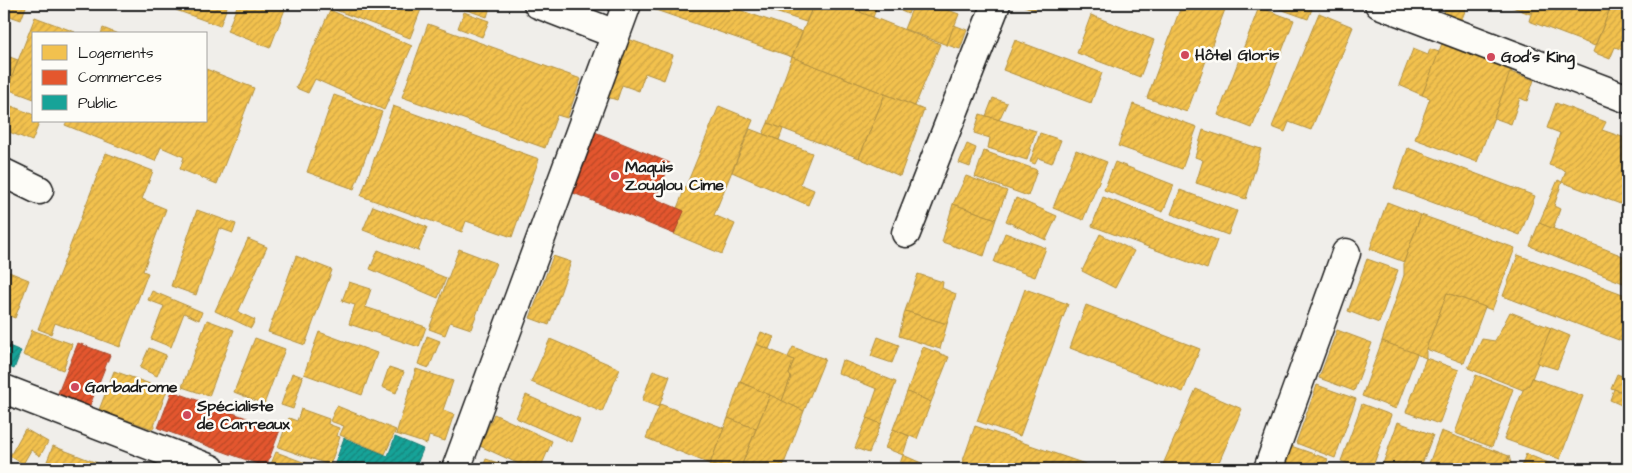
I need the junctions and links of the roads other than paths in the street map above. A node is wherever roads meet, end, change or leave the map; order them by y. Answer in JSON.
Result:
{"nodes":[{"id":1,"x":538,"y":4,"type":"edge"},
{"id":2,"x":627,"y":4,"type":"edge"},
{"id":3,"x":996,"y":4,"type":"edge"},
{"id":4,"x":1379,"y":4,"type":"edge"},
{"id":5,"x":615,"y":34,"type":"junction"},
{"id":6,"x":1628,"y":99,"type":"edge"},
{"id":7,"x":4,"y":173,"type":"edge"},
{"id":8,"x":39,"y":190,"type":"dead end"},
{"id":9,"x":906,"y":233,"type":"dead end"},
{"id":10,"x":1346,"y":253,"type":"dead end"},
{"id":11,"x":4,"y":389,"type":"edge"},
{"id":12,"x":211,"y":469,"type":"edge"},
{"id":13,"x":456,"y":469,"type":"edge"},
{"id":14,"x":1268,"y":469,"type":"edge"}],
"edges":[{"from":1,"to":5,"type":"street"},
{"from":2,"to":5,"type":"street"},
{"from":3,"to":9,"type":"street"},
{"from":4,"to":6,"type":"street"},
{"from":5,"to":13,"type":"street"},
{"from":7,"to":8,"type":"street"},
{"from":10,"to":14,"type":"street"},
{"from":11,"to":12,"type":"street"}]}
